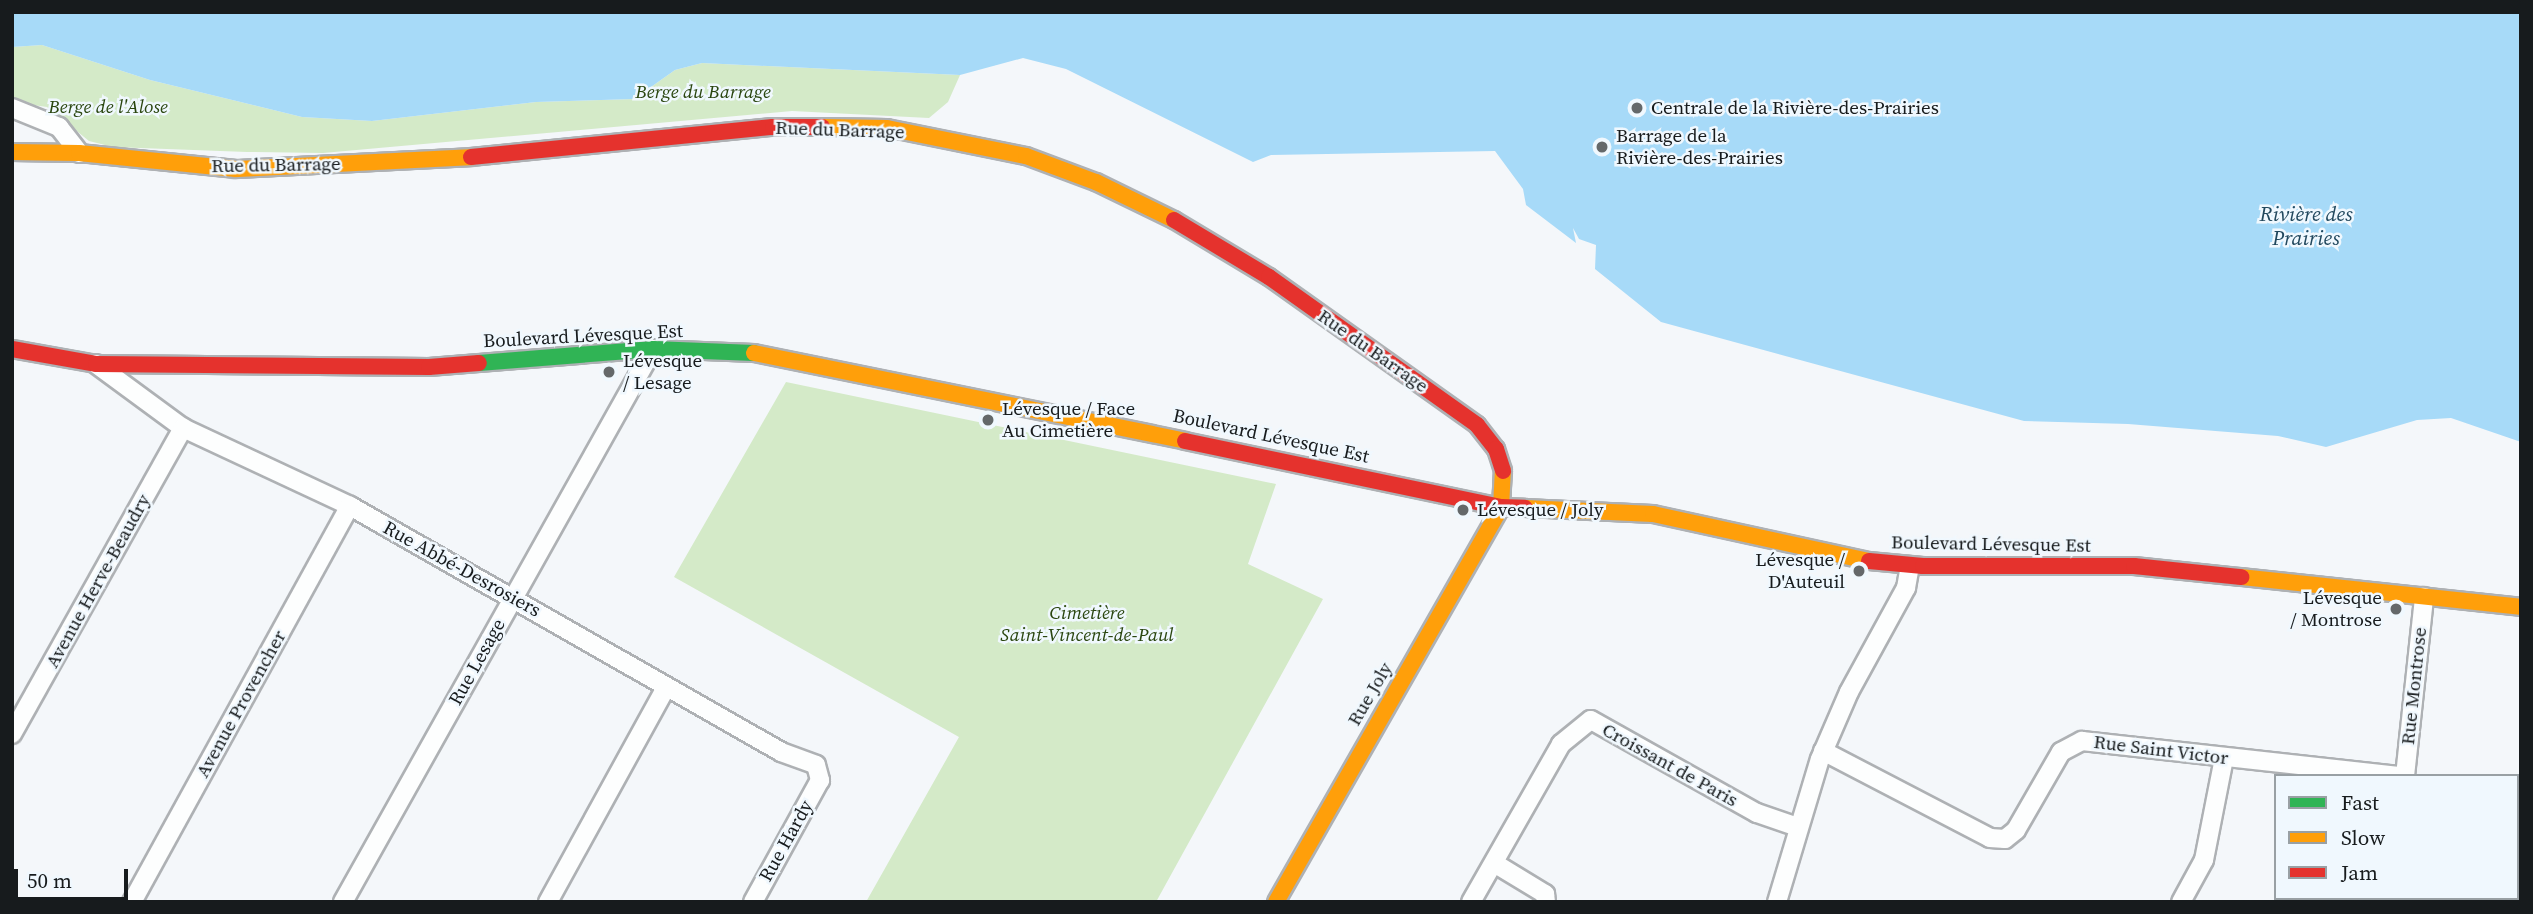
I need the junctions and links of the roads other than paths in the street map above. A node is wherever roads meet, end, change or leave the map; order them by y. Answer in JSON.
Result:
{"nodes":[{"id":1,"x":12,"y":108,"type":"edge"},
{"id":2,"x":12,"y":152,"type":"edge"},
{"id":3,"x":79,"y":153,"type":"junction"},
{"id":4,"x":12,"y":349,"type":"edge"},
{"id":5,"x":653,"y":349,"type":"junction"},
{"id":6,"x":96,"y":364,"type":"junction"},
{"id":7,"x":183,"y":428,"type":"junction"},
{"id":8,"x":350,"y":506,"type":"junction"},
{"id":9,"x":1501,"y":507,"type":"junction"},
{"id":10,"x":1910,"y":566,"type":"junction"},
{"id":11,"x":514,"y":597,"type":"junction"},
{"id":12,"x":2424,"y":597,"type":"junction"},
{"id":13,"x":2521,"y":607,"type":"edge"},
{"id":14,"x":666,"y":687,"type":"junction"},
{"id":15,"x":12,"y":734,"type":"edge"},
{"id":16,"x":1823,"y":751,"type":"junction"},
{"id":17,"x":2224,"y":758,"type":"junction"},
{"id":18,"x":2383,"y":774,"type":"edge"},
{"id":19,"x":2403,"y":774,"type":"edge"},
{"id":20,"x":820,"y":780,"type":"joint"},
{"id":21,"x":1798,"y":827,"type":"junction"},
{"id":22,"x":1494,"y":863,"type":"junction"},
{"id":23,"x":132,"y":902,"type":"edge"},
{"id":24,"x":343,"y":902,"type":"edge"},
{"id":25,"x":548,"y":902,"type":"edge"},
{"id":26,"x":753,"y":902,"type":"edge"},
{"id":27,"x":1276,"y":902,"type":"edge"},
{"id":28,"x":1471,"y":902,"type":"edge"},
{"id":29,"x":1546,"y":902,"type":"edge"},
{"id":30,"x":1777,"y":902,"type":"edge"},
{"id":31,"x":2181,"y":902,"type":"edge"}],
"edges":[{"from":1,"to":3,"type":"street"},
{"from":2,"to":3,"type":"street","name":"Rue du Barrage"},
{"from":3,"to":9,"type":"street","name":"Rue du Barrage"},
{"from":4,"to":6,"type":"street","name":"Boulevard Lévesque Est"},
{"from":5,"to":6,"type":"street","name":"Boulevard Lévesque Est"},
{"from":5,"to":9,"type":"street","name":"Boulevard Lévesque Est"},
{"from":5,"to":11,"type":"street","name":"Rue Lesage"},
{"from":6,"to":7,"type":"street","name":"Rue Abbé-Desrosiers"},
{"from":7,"to":8,"type":"street","name":"Rue Abbé-Desrosiers"},
{"from":7,"to":15,"type":"street","name":"Avenue Herve-Beaudry"},
{"from":8,"to":11,"type":"street","name":"Rue Abbé-Desrosiers"},
{"from":8,"to":23,"type":"street","name":"Avenue Provencher"},
{"from":9,"to":10,"type":"street","name":"Boulevard Lévesque Est"},
{"from":9,"to":27,"type":"street","name":"Rue Joly"},
{"from":10,"to":12,"type":"street","name":"Boulevard Lévesque Est"},
{"from":10,"to":16,"type":"street"},
{"from":11,"to":14,"type":"street","name":"Rue Abbé-Desrosiers"},
{"from":11,"to":24,"type":"street","name":"Rue Lesage"},
{"from":12,"to":13,"type":"street","name":"Boulevard Lévesque Est"},
{"from":12,"to":19,"type":"street","name":"Rue Montrose"},
{"from":14,"to":20,"type":"street","name":"Rue Abbé-Desrosiers"},
{"from":14,"to":25,"type":"street"},
{"from":16,"to":17,"type":"street","name":"Rue Saint Victor"},
{"from":16,"to":21,"type":"street"},
{"from":17,"to":18,"type":"street","name":"Rue Saint Victor"},
{"from":17,"to":31,"type":"street"},
{"from":20,"to":26,"type":"street","name":"Rue Hardy"},
{"from":21,"to":22,"type":"street","name":"Croissant de Paris"},
{"from":21,"to":30,"type":"street"},
{"from":22,"to":28,"type":"street","name":"Croissant de Paris"},
{"from":22,"to":29,"type":"street"}]}
